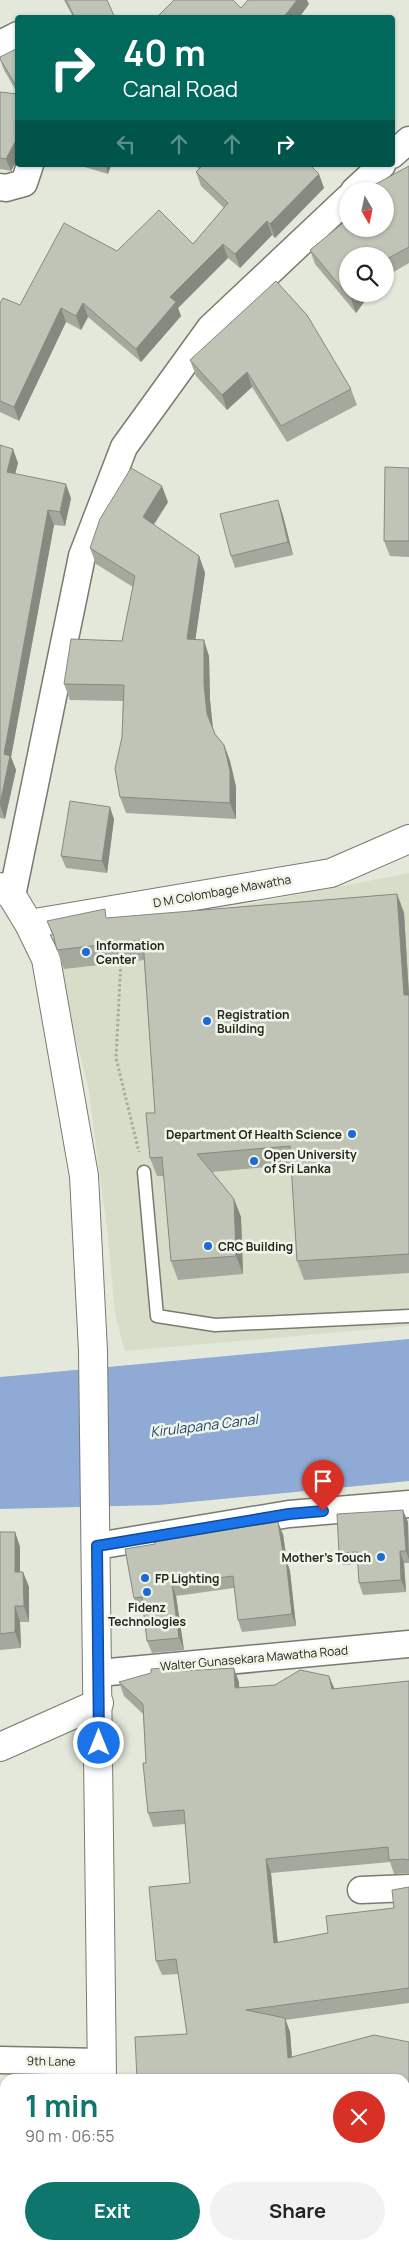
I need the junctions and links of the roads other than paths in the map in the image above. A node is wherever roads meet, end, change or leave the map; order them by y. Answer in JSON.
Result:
{"nodes":[{"id":1,"x":15,"y":36,"type":"edge"},
{"id":2,"x":0,"y":44,"type":"edge"},
{"id":3,"x":409,"y":140,"type":"edge"},
{"id":4,"x":395,"y":152,"type":"edge"},
{"id":5,"x":29,"y":167,"type":"edge"},
{"id":6,"x":380,"y":167,"type":"edge"},
{"id":7,"x":364,"y":182,"type":"edge"},
{"id":8,"x":0,"y":188,"type":"edge"},
{"id":9,"x":339,"y":206,"type":"edge"},
{"id":10,"x":409,"y":839,"type":"edge"},
{"id":11,"x":6,"y":892,"type":"edge"},
{"id":12,"x":29,"y":924,"type":"junction"},
{"id":13,"x":144,"y":1172,"type":"road end"},
{"id":14,"x":409,"y":1316,"type":"edge"},
{"id":15,"x":409,"y":1504,"type":"edge"},
{"id":16,"x":97,"y":1543,"type":"junction"},
{"id":17,"x":409,"y":1644,"type":"edge"},
{"id":18,"x":98,"y":1673,"type":"junction"},
{"id":19,"x":99,"y":1703,"type":"junction"},
{"id":20,"x":0,"y":1747,"type":"edge"},
{"id":21,"x":409,"y":1888,"type":"edge"},
{"id":22,"x":361,"y":1890,"type":"dead end"},
{"id":23,"x":0,"y":2060,"type":"edge"},
{"id":24,"x":101,"y":2070,"type":"edge"}],
"edges":[{"from":1,"to":2,"type":"street"},
{"from":3,"to":4,"type":"street"},
{"from":5,"to":8,"type":"street"},
{"from":6,"to":7,"type":"street"},
{"from":9,"to":11,"type":"street"},
{"from":10,"to":12,"type":"main road","name":"D M Colombage Mawatha"},
{"from":11,"to":12,"type":"main road"},
{"from":12,"to":16,"type":"main road"},
{"from":13,"to":14,"type":"lane"},
{"from":15,"to":16,"type":"street"},
{"from":16,"to":18,"type":"main road"},
{"from":17,"to":18,"type":"street","name":"Walter Gunasekara Mawatha Road"},
{"from":18,"to":19,"type":"main road"},
{"from":19,"to":20,"type":"main road"},
{"from":19,"to":24,"type":"main road"},
{"from":21,"to":22,"type":"street"},
{"from":23,"to":24,"type":"street","name":"9th Lane"}]}
